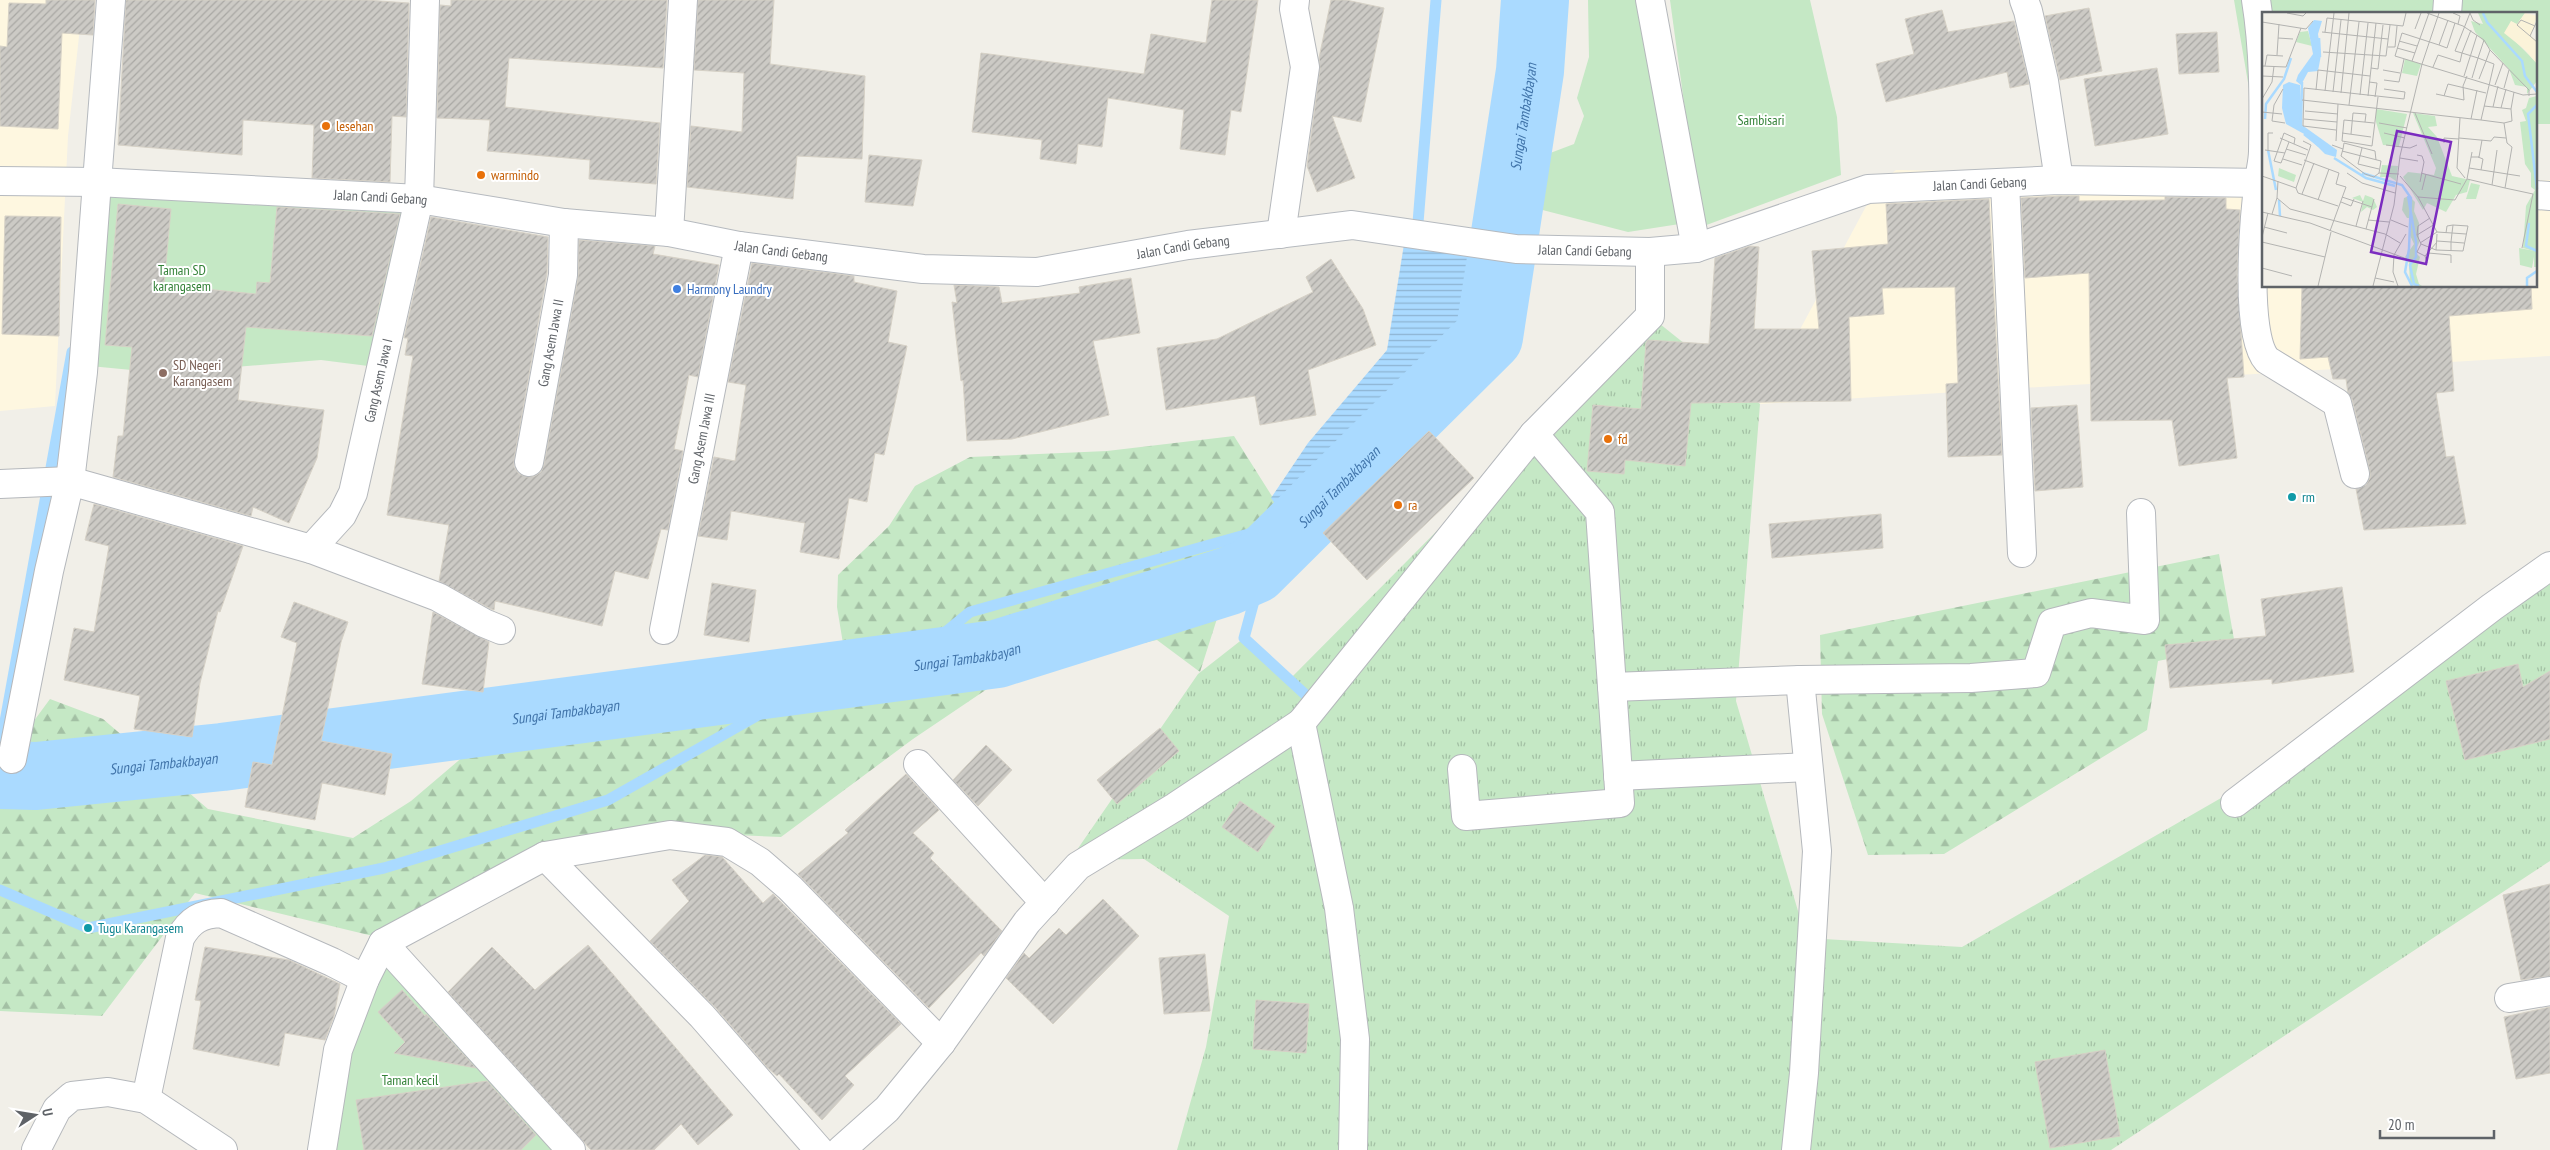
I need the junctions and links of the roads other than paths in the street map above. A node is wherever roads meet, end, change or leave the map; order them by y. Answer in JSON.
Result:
{"nodes":[{"id":1,"x":111,"y":0,"type":"edge"},
{"id":2,"x":425,"y":0,"type":"edge"},
{"id":3,"x":683,"y":0,"type":"edge"},
{"id":4,"x":1295,"y":0,"type":"edge"},
{"id":5,"x":1650,"y":0,"type":"edge"},
{"id":6,"x":2024,"y":0,"type":"edge"},
{"id":7,"x":2256,"y":0,"type":"edge"},
{"id":8,"x":2262,"y":111,"type":"edge"},
{"id":9,"x":2262,"y":168,"type":"edge"},
{"id":10,"x":2059,"y":180,"type":"junction"},
{"id":11,"x":0,"y":181,"type":"edge"},
{"id":12,"x":97,"y":182,"type":"junction"},
{"id":13,"x":2005,"y":183,"type":"junction"},
{"id":14,"x":2261,"y":183,"type":"edge"},
{"id":15,"x":419,"y":199,"type":"junction"},
{"id":16,"x":564,"y":223,"type":"junction"},
{"id":17,"x":669,"y":232,"type":"junction"},
{"id":18,"x":1281,"y":234,"type":"junction"},
{"id":19,"x":739,"y":246,"type":"junction"},
{"id":20,"x":1696,"y":248,"type":"junction"},
{"id":21,"x":1650,"y":252,"type":"junction"},
{"id":22,"x":1534,"y":434,"type":"junction"},
{"id":23,"x":530,"y":462,"type":"dead end"},
{"id":24,"x":2355,"y":474,"type":"dead end"},
{"id":25,"x":54,"y":481,"type":"junction"},
{"id":26,"x":0,"y":484,"type":"edge"},
{"id":27,"x":2141,"y":513,"type":"dead end"},
{"id":28,"x":311,"y":549,"type":"junction"},
{"id":29,"x":2022,"y":553,"type":"dead end"},
{"id":30,"x":2550,"y":566,"type":"edge"},
{"id":31,"x":501,"y":630,"type":"dead end"},
{"id":32,"x":664,"y":630,"type":"dead end"},
{"id":33,"x":1800,"y":680,"type":"junction"},
{"id":34,"x":1612,"y":687,"type":"junction"},
{"id":35,"x":1303,"y":719,"type":"junction"},
{"id":36,"x":12,"y":759,"type":"dead end"},
{"id":37,"x":918,"y":764,"type":"dead end"},
{"id":38,"x":1808,"y":766,"type":"junction"},
{"id":39,"x":1462,"y":769,"type":"dead end"},
{"id":40,"x":1618,"y":776,"type":"junction"},
{"id":41,"x":2235,"y":803,"type":"dead end"},
{"id":42,"x":545,"y":856,"type":"junction"},
{"id":43,"x":1045,"y":903,"type":"junction"},
{"id":44,"x":383,"y":942,"type":"junction"},
{"id":45,"x":365,"y":979,"type":"junction"},
{"id":46,"x":2550,"y":991,"type":"edge"},
{"id":47,"x":2509,"y":998,"type":"dead end"},
{"id":48,"x":941,"y":1043,"type":"junction"},
{"id":49,"x":146,"y":1100,"type":"junction"},
{"id":50,"x":220,"y":1149,"type":"edge"},
{"id":51,"x":36,"y":1150,"type":"edge"},
{"id":52,"x":322,"y":1150,"type":"edge"},
{"id":53,"x":571,"y":1150,"type":"edge"},
{"id":54,"x":820,"y":1150,"type":"edge"},
{"id":55,"x":841,"y":1150,"type":"edge"},
{"id":56,"x":1353,"y":1150,"type":"edge"},
{"id":57,"x":1796,"y":1150,"type":"edge"}],
"edges":[{"from":1,"to":12,"type":"street"},
{"from":2,"to":15,"type":"street","name":"Gang Asem Jawa I"},
{"from":3,"to":17,"type":"street"},
{"from":4,"to":18,"type":"street"},
{"from":5,"to":20,"type":"street"},
{"from":6,"to":10,"type":"street"},
{"from":7,"to":8,"type":"street"},
{"from":9,"to":14,"type":"street"},
{"from":10,"to":13,"type":"street","name":"Jalan Candi Gebang"},
{"from":10,"to":14,"type":"street","name":"Jalan Candi Gebang"},
{"from":11,"to":12,"type":"street","name":"Jalan Candi Gebang"},
{"from":12,"to":15,"type":"street","name":"Jalan Candi Gebang"},
{"from":12,"to":25,"type":"street"},
{"from":13,"to":20,"type":"street","name":"Jalan Candi Gebang"},
{"from":13,"to":29,"type":"street"},
{"from":14,"to":24,"type":"street"},
{"from":15,"to":16,"type":"street","name":"Jalan Candi Gebang"},
{"from":15,"to":28,"type":"street","name":"Gang Asem Jawa I"},
{"from":16,"to":17,"type":"street","name":"Jalan Candi Gebang"},
{"from":16,"to":23,"type":"street","name":"Gang Asem Jawa II"},
{"from":17,"to":19,"type":"street","name":"Jalan Candi Gebang"},
{"from":18,"to":19,"type":"street","name":"Jalan Candi Gebang"},
{"from":18,"to":21,"type":"street","name":"Jalan Candi Gebang"},
{"from":19,"to":32,"type":"street","name":"Gang Asem Jawa III"},
{"from":20,"to":21,"type":"street","name":"Jalan Candi Gebang"},
{"from":21,"to":22,"type":"street"},
{"from":22,"to":34,"type":"street"},
{"from":22,"to":35,"type":"street"},
{"from":25,"to":26,"type":"street"},
{"from":25,"to":28,"type":"street"},
{"from":25,"to":36,"type":"street"},
{"from":27,"to":33,"type":"street"},
{"from":28,"to":31,"type":"street"},
{"from":30,"to":41,"type":"street"},
{"from":33,"to":34,"type":"street"},
{"from":33,"to":38,"type":"street"},
{"from":34,"to":40,"type":"street"},
{"from":35,"to":43,"type":"street"},
{"from":35,"to":56,"type":"street"},
{"from":37,"to":43,"type":"street"},
{"from":38,"to":40,"type":"street"},
{"from":38,"to":57,"type":"street"},
{"from":39,"to":40,"type":"street"},
{"from":42,"to":44,"type":"street"},
{"from":42,"to":48,"type":"street"},
{"from":42,"to":54,"type":"street"},
{"from":43,"to":48,"type":"street"},
{"from":44,"to":45,"type":"street"},
{"from":44,"to":53,"type":"street"},
{"from":45,"to":49,"type":"street"},
{"from":45,"to":52,"type":"street"},
{"from":46,"to":47,"type":"street"},
{"from":48,"to":55,"type":"street"},
{"from":49,"to":50,"type":"street"},
{"from":49,"to":51,"type":"street"}]}
